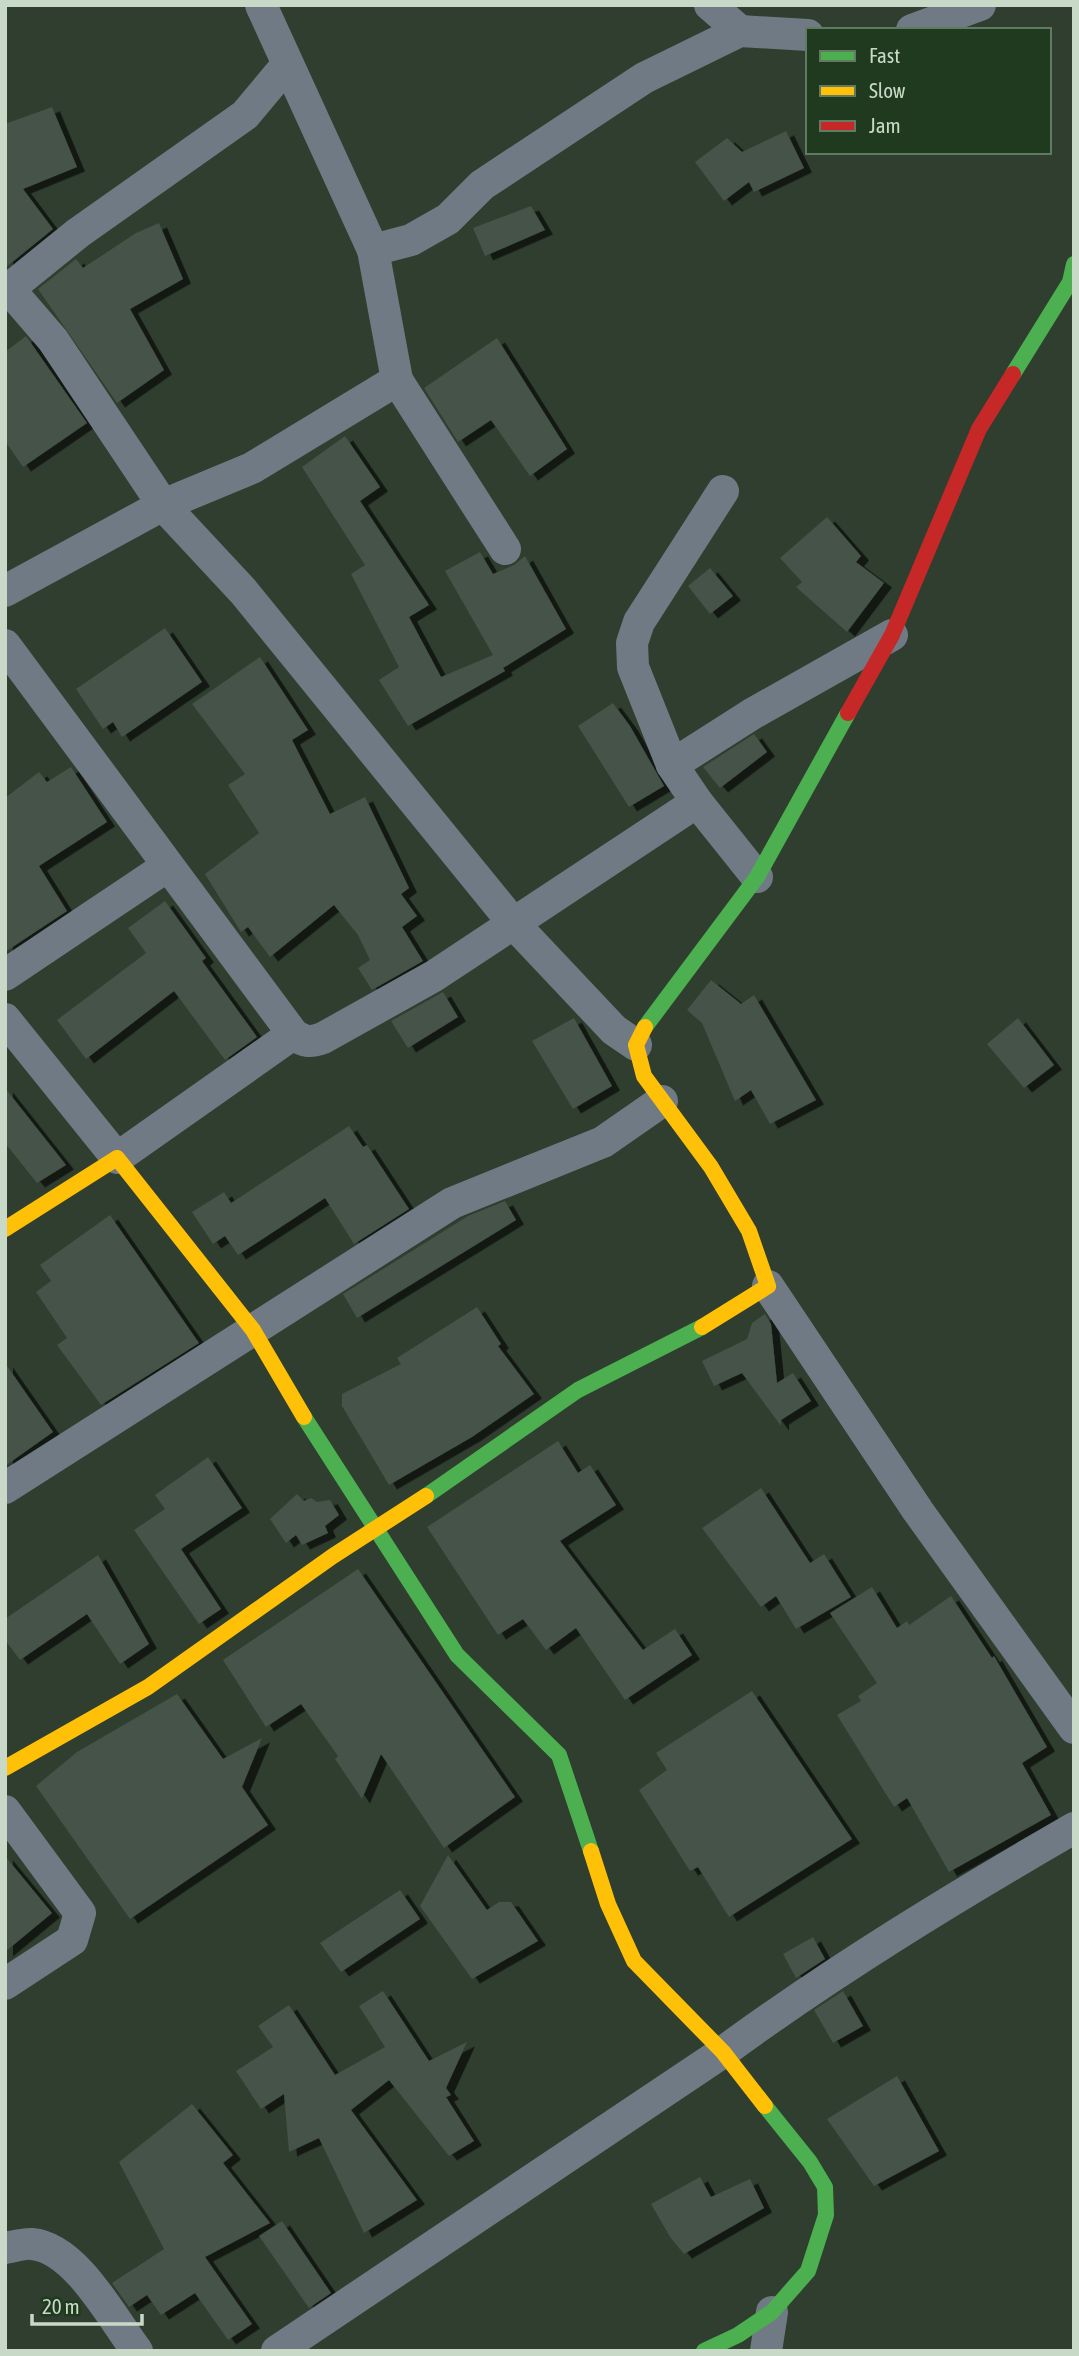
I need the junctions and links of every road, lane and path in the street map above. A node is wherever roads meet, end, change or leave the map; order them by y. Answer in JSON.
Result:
{"nodes":[{"id":1,"x":261,"y":5,"type":"edge"},
{"id":2,"x":710,"y":5,"type":"edge"},
{"id":3,"x":980,"y":5,"type":"edge"},
{"id":4,"x":917,"y":28,"type":"edge"},
{"id":5,"x":740,"y":31,"type":"junction"},
{"id":6,"x":806,"y":35,"type":"edge"},
{"id":7,"x":286,"y":66,"type":"junction"},
{"id":8,"x":373,"y":250,"type":"junction"},
{"id":9,"x":1074,"y":264,"type":"edge"},
{"id":10,"x":7,"y":290,"type":"edge"},
{"id":11,"x":397,"y":380,"type":"junction"},
{"id":12,"x":723,"y":491,"type":"dead end"},
{"id":13,"x":163,"y":505,"type":"junction"},
{"id":14,"x":505,"y":549,"type":"dead end"},
{"id":15,"x":5,"y":591,"type":"edge"},
{"id":16,"x":892,"y":635,"type":"junction"},
{"id":17,"x":5,"y":645,"type":"edge"},
{"id":18,"x":672,"y":765,"type":"junction"},
{"id":19,"x":697,"y":802,"type":"junction"},
{"id":20,"x":166,"y":867,"type":"junction"},
{"id":21,"x":757,"y":877,"type":"junction"},
{"id":22,"x":514,"y":924,"type":"junction"},
{"id":23,"x":5,"y":975,"type":"edge"},
{"id":24,"x":5,"y":1019,"type":"edge"},
{"id":25,"x":293,"y":1034,"type":"junction"},
{"id":26,"x":636,"y":1045,"type":"junction"},
{"id":27,"x":662,"y":1101,"type":"junction"},
{"id":28,"x":117,"y":1158,"type":"junction"},
{"id":29,"x":5,"y":1229,"type":"edge"},
{"id":30,"x":768,"y":1286,"type":"junction"},
{"id":31,"x":253,"y":1330,"type":"junction"},
{"id":32,"x":5,"y":1488,"type":"edge"},
{"id":33,"x":374,"y":1532,"type":"junction"},
{"id":34,"x":1074,"y":1728,"type":"edge"},
{"id":35,"x":5,"y":1768,"type":"edge"},
{"id":36,"x":5,"y":1811,"type":"edge"},
{"id":37,"x":1074,"y":1828,"type":"edge"},
{"id":38,"x":5,"y":1984,"type":"edge"},
{"id":39,"x":723,"y":2052,"type":"junction"},
{"id":40,"x":5,"y":2248,"type":"edge"},
{"id":41,"x":772,"y":2312,"type":"junction"},
{"id":42,"x":137,"y":2351,"type":"edge"},
{"id":43,"x":277,"y":2351,"type":"edge"},
{"id":44,"x":704,"y":2351,"type":"edge"},
{"id":45,"x":766,"y":2351,"type":"edge"}],
"edges":[{"from":1,"to":7,"type":"street"},
{"from":2,"to":5,"type":"street"},
{"from":3,"to":4,"type":"street"},
{"from":5,"to":6,"type":"street"},
{"from":5,"to":8,"type":"street"},
{"from":7,"to":8,"type":"street"},
{"from":7,"to":10,"type":"street"},
{"from":8,"to":11,"type":"street"},
{"from":9,"to":16,"type":"street"},
{"from":10,"to":13,"type":"street"},
{"from":11,"to":13,"type":"street"},
{"from":11,"to":14,"type":"street"},
{"from":12,"to":18,"type":"street"},
{"from":13,"to":15,"type":"street"},
{"from":13,"to":22,"type":"street"},
{"from":16,"to":18,"type":"street"},
{"from":16,"to":21,"type":"street"},
{"from":17,"to":20,"type":"street"},
{"from":18,"to":19,"type":"street"},
{"from":19,"to":21,"type":"street"},
{"from":19,"to":22,"type":"street"},
{"from":20,"to":23,"type":"street"},
{"from":20,"to":25,"type":"street"},
{"from":21,"to":26,"type":"street"},
{"from":22,"to":25,"type":"street"},
{"from":22,"to":26,"type":"street"},
{"from":24,"to":28,"type":"street"},
{"from":25,"to":28,"type":"street"},
{"from":26,"to":27,"type":"street"},
{"from":27,"to":30,"type":"street"},
{"from":27,"to":31,"type":"street"},
{"from":28,"to":29,"type":"street"},
{"from":28,"to":31,"type":"street"},
{"from":30,"to":33,"type":"street"},
{"from":30,"to":34,"type":"street"},
{"from":31,"to":32,"type":"street"},
{"from":31,"to":33,"type":"street"},
{"from":33,"to":35,"type":"street"},
{"from":33,"to":39,"type":"street"},
{"from":36,"to":38,"type":"street"},
{"from":37,"to":39,"type":"street"},
{"from":39,"to":41,"type":"street"},
{"from":39,"to":43,"type":"street"},
{"from":40,"to":42,"type":"street"},
{"from":41,"to":44,"type":"street"},
{"from":41,"to":45,"type":"street"}]}
